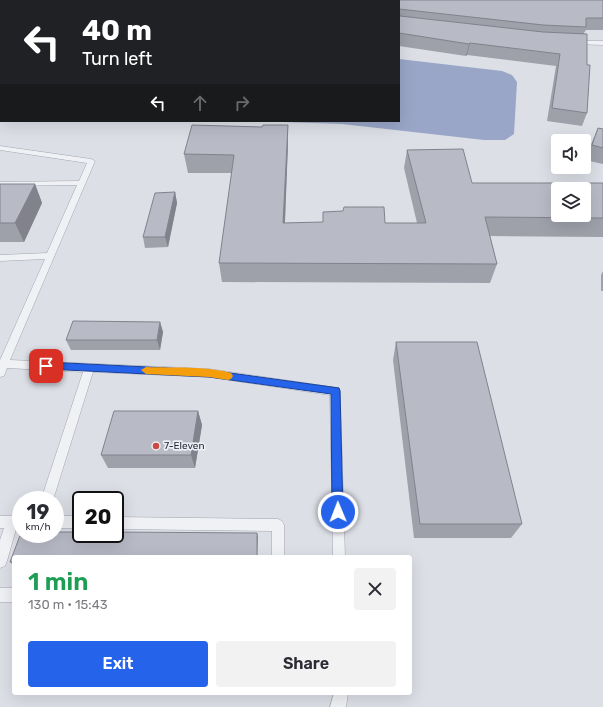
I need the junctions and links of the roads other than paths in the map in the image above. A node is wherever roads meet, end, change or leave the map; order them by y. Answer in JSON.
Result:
{"nodes":[{"id":1,"x":568,"y":41,"type":"edge"},
{"id":2,"x":603,"y":44,"type":"edge"},
{"id":3,"x":0,"y":148,"type":"edge"},
{"id":4,"x":81,"y":183,"type":"junction"},
{"id":5,"x":0,"y":184,"type":"edge"},
{"id":6,"x":50,"y":256,"type":"junction"},
{"id":7,"x":0,"y":258,"type":"edge"},
{"id":8,"x":1,"y":367,"type":"edge"},
{"id":9,"x":89,"y":368,"type":"junction"},
{"id":10,"x":50,"y":491,"type":"edge"},
{"id":11,"x":11,"y":522,"type":"edge"},
{"id":12,"x":124,"y":523,"type":"edge"},
{"id":13,"x":278,"y":555,"type":"edge"},
{"id":14,"x":339,"y":555,"type":"edge"},
{"id":15,"x":0,"y":561,"type":"edge"},
{"id":16,"x":0,"y":595,"type":"edge"},
{"id":17,"x":12,"y":596,"type":"edge"},
{"id":18,"x":341,"y":695,"type":"edge"},
{"id":19,"x":338,"y":707,"type":"edge"}],
"edges":[{"from":1,"to":2,"type":"lane"},
{"from":3,"to":4,"type":"lane"},
{"from":4,"to":5,"type":"lane"},
{"from":4,"to":6,"type":"lane"},
{"from":6,"to":7,"type":"lane"},
{"from":6,"to":8,"type":"lane"},
{"from":8,"to":9,"type":"lane"},
{"from":9,"to":10,"type":"lane"},
{"from":9,"to":14,"type":"lane"},
{"from":11,"to":15,"type":"lane"},
{"from":12,"to":13,"type":"lane"},
{"from":16,"to":17,"type":"lane"},
{"from":18,"to":19,"type":"lane"}]}
